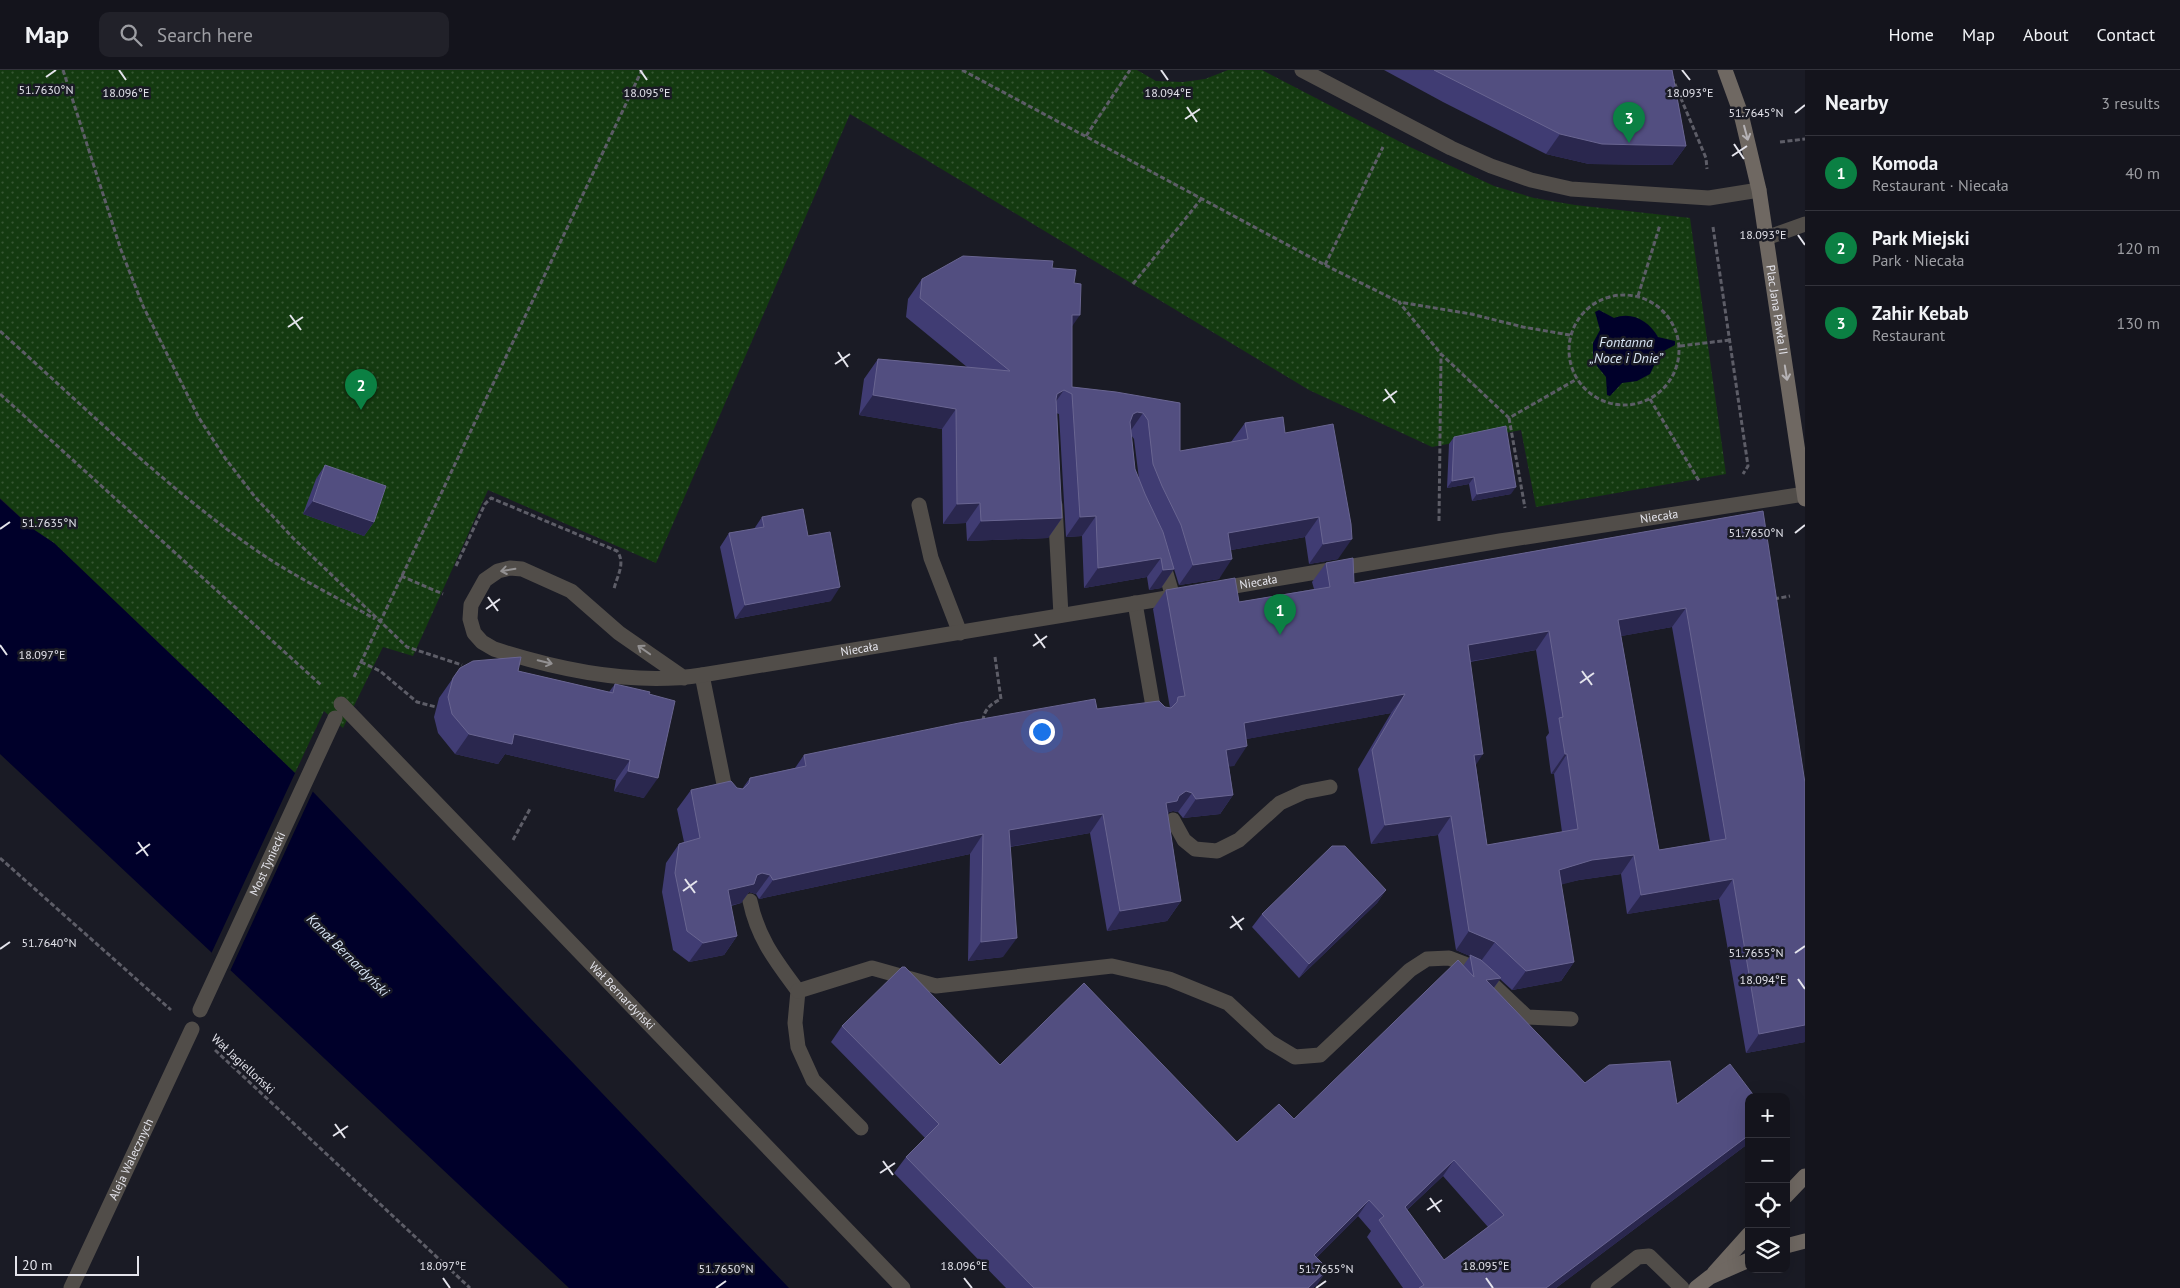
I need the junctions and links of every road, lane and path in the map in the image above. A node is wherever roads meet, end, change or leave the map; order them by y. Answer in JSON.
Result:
{"nodes":[{"id":1,"x":63,"y":70,"type":"edge"},
{"id":2,"x":642,"y":70,"type":"edge"},
{"id":3,"x":962,"y":70,"type":"edge"},
{"id":4,"x":1130,"y":70,"type":"edge"},
{"id":5,"x":1302,"y":70,"type":"edge"},
{"id":6,"x":1669,"y":70,"type":"edge"},
{"id":7,"x":1725,"y":70,"type":"edge"},
{"id":8,"x":1396,"y":120,"type":"junction"},
{"id":9,"x":1086,"y":136,"type":"junction"},
{"id":10,"x":1805,"y":139,"type":"edge"},
{"id":11,"x":1780,"y":142,"type":"dead end"},
{"id":12,"x":1759,"y":190,"type":"junction"},
{"id":13,"x":1667,"y":196,"type":"junction"},
{"id":14,"x":1202,"y":198,"type":"junction"},
{"id":15,"x":1709,"y":198,"type":"junction"},
{"id":16,"x":1805,"y":224,"type":"edge"},
{"id":17,"x":1766,"y":238,"type":"junction"},
{"id":18,"x":1325,"y":265,"type":"junction"},
{"id":19,"x":1134,"y":284,"type":"dead end"},
{"id":20,"x":1638,"y":296,"type":"junction"},
{"id":21,"x":1399,"y":302,"type":"junction"},
{"id":22,"x":0,"y":331,"type":"edge"},
{"id":23,"x":1570,"y":335,"type":"junction"},
{"id":24,"x":1730,"y":340,"type":"junction"},
{"id":25,"x":1680,"y":346,"type":"junction"},
{"id":26,"x":1442,"y":354,"type":"junction"},
{"id":27,"x":1577,"y":379,"type":"junction"},
{"id":28,"x":0,"y":394,"type":"edge"},
{"id":29,"x":1650,"y":399,"type":"junction"},
{"id":30,"x":1509,"y":418,"type":"junction"},
{"id":31,"x":1054,"y":486,"type":"edge"},
{"id":32,"x":1702,"y":488,"type":"dead end"},
{"id":33,"x":1805,"y":496,"type":"edge"},
{"id":34,"x":1732,"y":504,"type":"junction"},
{"id":35,"x":919,"y":506,"type":"dead end"},
{"id":36,"x":1525,"y":509,"type":"dead end"},
{"id":37,"x":1439,"y":525,"type":"dead end"},
{"id":38,"x":1158,"y":548,"type":"edge"},
{"id":39,"x":454,"y":570,"type":"dead end"},
{"id":40,"x":401,"y":576,"type":"junction"},
{"id":41,"x":447,"y":587,"type":"dead end"},
{"id":42,"x":614,"y":591,"type":"dead end"},
{"id":43,"x":1790,"y":596,"type":"dead end"},
{"id":44,"x":1173,"y":597,"type":"junction"},
{"id":45,"x":1770,"y":600,"type":"edge"},
{"id":46,"x":1135,"y":603,"type":"junction"},
{"id":47,"x":1061,"y":616,"type":"junction"},
{"id":48,"x":380,"y":621,"type":"junction"},
{"id":49,"x":960,"y":632,"type":"junction"},
{"id":50,"x":995,"y":656,"type":"dead end"},
{"id":51,"x":360,"y":662,"type":"junction"},
{"id":52,"x":356,"y":673,"type":"dead end"},
{"id":53,"x":702,"y":675,"type":"junction"},
{"id":54,"x":684,"y":678,"type":"junction"},
{"id":55,"x":341,"y":704,"type":"joint"},
{"id":56,"x":436,"y":707,"type":"dead end"},
{"id":57,"x":335,"y":718,"type":"dead end"},
{"id":58,"x":1155,"y":718,"type":"edge"},
{"id":59,"x":983,"y":725,"type":"edge"},
{"id":60,"x":1330,"y":787,"type":"dead end"},
{"id":61,"x":728,"y":799,"type":"edge"},
{"id":62,"x":531,"y":807,"type":"dead end"},
{"id":63,"x":1173,"y":820,"type":"edge"},
{"id":64,"x":518,"y":830,"type":"dead end"},
{"id":65,"x":0,"y":858,"type":"edge"},
{"id":66,"x":750,"y":901,"type":"edge"},
{"id":67,"x":798,"y":990,"type":"junction"},
{"id":68,"x":200,"y":1010,"type":"dead end"},
{"id":69,"x":1571,"y":1019,"type":"dead end"},
{"id":70,"x":192,"y":1028,"type":"junction"},
{"id":71,"x":861,"y":1128,"type":"dead end"},
{"id":72,"x":1805,"y":1176,"type":"edge"},
{"id":73,"x":1790,"y":1192,"type":"edge"},
{"id":74,"x":1745,"y":1238,"type":"edge"},
{"id":75,"x":1805,"y":1241,"type":"edge"},
{"id":76,"x":1790,"y":1245,"type":"edge"},
{"id":77,"x":1745,"y":1262,"type":"edge"},
{"id":78,"x":1710,"y":1277,"type":"junction"},
{"id":79,"x":71,"y":1288,"type":"edge"},
{"id":80,"x":470,"y":1288,"type":"edge"},
{"id":81,"x":903,"y":1288,"type":"edge"},
{"id":82,"x":1598,"y":1288,"type":"edge"},
{"id":83,"x":1682,"y":1288,"type":"edge"},
{"id":84,"x":1696,"y":1288,"type":"edge"}],
"edges":[{"from":1,"to":48,"type":"path"},
{"from":2,"to":40,"type":"path"},
{"from":3,"to":9,"type":"path"},
{"from":4,"to":9,"type":"path"},
{"from":5,"to":8,"type":"street"},
{"from":6,"to":15,"type":"path"},
{"from":7,"to":12,"type":"street","name":"Plac Jana Pawła II","one_way":true},
{"from":8,"to":13,"type":"street"},
{"from":8,"to":18,"type":"path"},
{"from":9,"to":14,"type":"path"},
{"from":10,"to":11,"type":"path"},
{"from":12,"to":15,"type":"street"},
{"from":12,"to":17,"type":"street","name":"Plac Jana Pawła II"},
{"from":13,"to":15,"type":"street"},
{"from":13,"to":20,"type":"path"},
{"from":14,"to":18,"type":"path"},
{"from":14,"to":19,"type":"path"},
{"from":15,"to":24,"type":"path"},
{"from":16,"to":17,"type":"street"},
{"from":17,"to":33,"type":"street","name":"Plac Jana Pawła II","one_way":true},
{"from":18,"to":21,"type":"path"},
{"from":20,"to":23,"type":"path"},
{"from":20,"to":25,"type":"path"},
{"from":21,"to":23,"type":"path"},
{"from":21,"to":26,"type":"path"},
{"from":22,"to":48,"type":"path"},
{"from":23,"to":27,"type":"path"},
{"from":24,"to":25,"type":"path"},
{"from":24,"to":34,"type":"path"},
{"from":25,"to":29,"type":"path"},
{"from":26,"to":30,"type":"path"},
{"from":26,"to":37,"type":"path"},
{"from":27,"to":29,"type":"path"},
{"from":27,"to":30,"type":"path"},
{"from":28,"to":55,"type":"path"},
{"from":29,"to":32,"type":"path"},
{"from":30,"to":36,"type":"path"},
{"from":31,"to":47,"type":"street"},
{"from":33,"to":34,"type":"street","name":"Niecała"},
{"from":34,"to":44,"type":"street","name":"Niecała"},
{"from":35,"to":49,"type":"street"},
{"from":38,"to":44,"type":"street"},
{"from":39,"to":42,"type":"path"},
{"from":40,"to":41,"type":"path"},
{"from":40,"to":48,"type":"path"},
{"from":43,"to":45,"type":"path"},
{"from":44,"to":46,"type":"street","name":"Niecała"},
{"from":46,"to":47,"type":"street","name":"Niecała"},
{"from":46,"to":58,"type":"street"},
{"from":47,"to":49,"type":"street","name":"Niecała"},
{"from":48,"to":51,"type":"path"},
{"from":49,"to":53,"type":"street","name":"Niecała"},
{"from":50,"to":59,"type":"path"},
{"from":51,"to":52,"type":"path"},
{"from":51,"to":56,"type":"path"},
{"from":53,"to":54,"type":"street","name":"Niecała"},
{"from":53,"to":61,"type":"street"},
{"from":54,"to":54,"type":"street","name":"Niecała","one_way":true},
{"from":55,"to":81,"type":"street","name":"Wał Bernardyński"},
{"from":57,"to":68,"type":"street","name":"Most Tyniecki"},
{"from":60,"to":63,"type":"street"},
{"from":62,"to":64,"type":"path"},
{"from":65,"to":70,"type":"path","name":"Wał Jagielloński"},
{"from":66,"to":67,"type":"street"},
{"from":67,"to":69,"type":"street"},
{"from":67,"to":71,"type":"street"},
{"from":70,"to":79,"type":"street","name":"Aleja Walecznych"},
{"from":70,"to":80,"type":"path","name":"Wał Jagielloński"},
{"from":72,"to":73,"type":"street"},
{"from":74,"to":78,"type":"street"},
{"from":75,"to":76,"type":"street"},
{"from":77,"to":78,"type":"street"},
{"from":78,"to":84,"type":"street"},
{"from":82,"to":83,"type":"street"}]}
